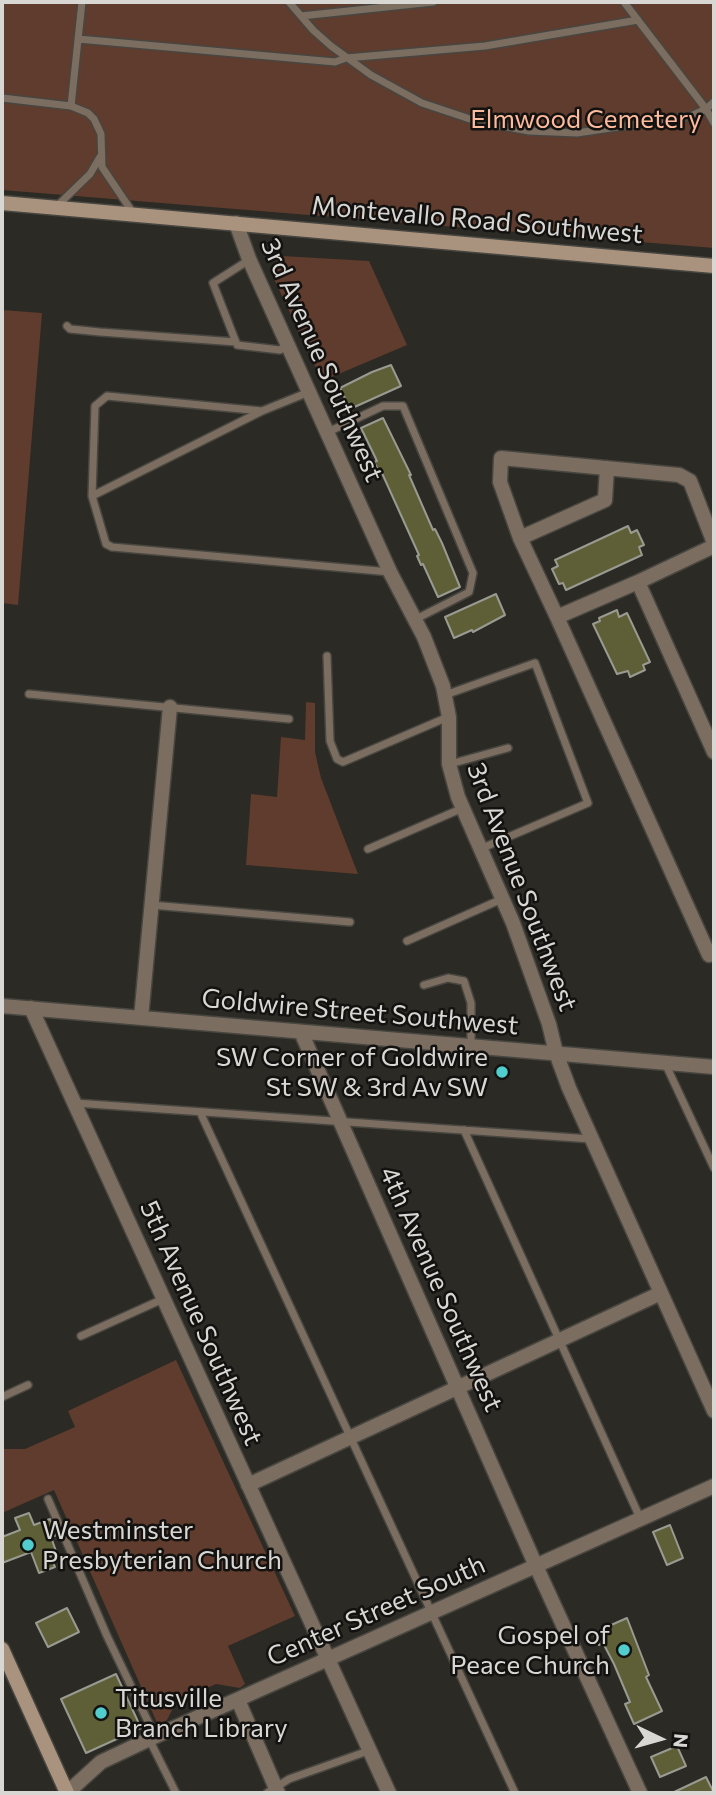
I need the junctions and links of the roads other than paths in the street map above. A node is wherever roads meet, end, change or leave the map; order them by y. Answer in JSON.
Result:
{"nodes":[{"id":1,"x":82,"y":2,"type":"edge"},
{"id":2,"x":289,"y":2,"type":"edge"},
{"id":3,"x":433,"y":2,"type":"edge"},
{"id":4,"x":624,"y":2,"type":"edge"},
{"id":5,"x":300,"y":16,"type":"junction"},
{"id":6,"x":638,"y":20,"type":"junction"},
{"id":7,"x":78,"y":38,"type":"junction"},
{"id":8,"x":346,"y":58,"type":"junction"},
{"id":9,"x":2,"y":98,"type":"edge"},
{"id":10,"x":714,"y":102,"type":"edge"},
{"id":11,"x":71,"y":106,"type":"junction"},
{"id":12,"x":706,"y":109,"type":"junction"},
{"id":13,"x":714,"y":123,"type":"edge"},
{"id":14,"x":100,"y":156,"type":"junction"},
{"id":15,"x":2,"y":203,"type":"edge"},
{"id":16,"x":55,"y":208,"type":"junction"},
{"id":17,"x":135,"y":214,"type":"junction"},
{"id":18,"x":236,"y":223,"type":"junction"},
{"id":19,"x":249,"y":259,"type":"junction"},
{"id":20,"x":711,"y":267,"type":"edge"},
{"id":21,"x":66,"y":327,"type":"dead end"},
{"id":22,"x":236,"y":342,"type":"junction"},
{"id":23,"x":288,"y":345,"type":"junction"},
{"id":24,"x":309,"y":392,"type":"junction"},
{"id":25,"x":262,"y":411,"type":"junction"},
{"id":26,"x":328,"y":432,"type":"junction"},
{"id":27,"x":607,"y":468,"type":"junction"},
{"id":28,"x":92,"y":496,"type":"junction"},
{"id":29,"x":520,"y":538,"type":"junction"},
{"id":30,"x":714,"y":545,"type":"edge"},
{"id":31,"x":390,"y":572,"type":"junction"},
{"id":32,"x":638,"y":582,"type":"junction"},
{"id":33,"x":557,"y":617,"type":"junction"},
{"id":34,"x":415,"y":620,"type":"junction"},
{"id":35,"x":327,"y":656,"type":"dead end"},
{"id":36,"x":29,"y":694,"type":"dead end"},
{"id":37,"x":444,"y":696,"type":"junction"},
{"id":38,"x":170,"y":708,"type":"junction"},
{"id":39,"x":449,"y":717,"type":"junction"},
{"id":40,"x":289,"y":719,"type":"dead end"},
{"id":41,"x":508,"y":748,"type":"dead end"},
{"id":42,"x":714,"y":752,"type":"edge"},
{"id":43,"x":449,"y":764,"type":"junction"},
{"id":44,"x":463,"y":808,"type":"junction"},
{"id":45,"x":368,"y":849,"type":"dead end"},
{"id":46,"x":480,"y":849,"type":"junction"},
{"id":47,"x":503,"y":899,"type":"junction"},
{"id":48,"x":150,"y":905,"type":"junction"},
{"id":49,"x":350,"y":922,"type":"dead end"},
{"id":50,"x":407,"y":941,"type":"dead end"},
{"id":51,"x":713,"y":958,"type":"edge"},
{"id":52,"x":424,"y":985,"type":"dead end"},
{"id":53,"x":2,"y":1006,"type":"edge"},
{"id":54,"x":31,"y":1008,"type":"junction"},
{"id":55,"x":141,"y":1018,"type":"junction"},
{"id":56,"x":301,"y":1032,"type":"junction"},
{"id":57,"x":471,"y":1046,"type":"junction"},
{"id":58,"x":556,"y":1053,"type":"junction"},
{"id":59,"x":665,"y":1063,"type":"junction"},
{"id":60,"x":714,"y":1067,"type":"edge"},
{"id":61,"x":75,"y":1103,"type":"junction"},
{"id":62,"x":201,"y":1112,"type":"junction"},
{"id":63,"x":339,"y":1121,"type":"junction"},
{"id":64,"x":464,"y":1130,"type":"junction"},
{"id":65,"x":591,"y":1139,"type":"junction"},
{"id":66,"x":714,"y":1168,"type":"edge"},
{"id":67,"x":661,"y":1293,"type":"junction"},
{"id":68,"x":163,"y":1299,"type":"junction"},
{"id":69,"x":81,"y":1336,"type":"dead end"},
{"id":70,"x":559,"y":1340,"type":"junction"},
{"id":71,"x":28,"y":1385,"type":"dead end"},
{"id":72,"x":458,"y":1388,"type":"junction"},
{"id":73,"x":2,"y":1397,"type":"edge"},
{"id":74,"x":714,"y":1411,"type":"edge"},
{"id":75,"x":351,"y":1437,"type":"junction"},
{"id":76,"x":248,"y":1485,"type":"junction"},
{"id":77,"x":714,"y":1486,"type":"edge"},
{"id":78,"x":48,"y":1499,"type":"dead end"},
{"id":79,"x":641,"y":1520,"type":"junction"},
{"id":80,"x":536,"y":1566,"type":"junction"},
{"id":81,"x":431,"y":1612,"type":"junction"},
{"id":82,"x":2,"y":1648,"type":"edge"},
{"id":83,"x":326,"y":1659,"type":"junction"},
{"id":84,"x":238,"y":1700,"type":"junction"},
{"id":85,"x":152,"y":1738,"type":"junction"},
{"id":86,"x":368,"y":1751,"type":"junction"},
{"id":87,"x":273,"y":1791,"type":"edge"},
{"id":88,"x":67,"y":1793,"type":"edge"},
{"id":89,"x":176,"y":1793,"type":"edge"},
{"id":90,"x":389,"y":1793,"type":"edge"},
{"id":91,"x":515,"y":1793,"type":"edge"},
{"id":92,"x":640,"y":1793,"type":"edge"}],
"edges":[{"from":1,"to":7,"type":"lane"},
{"from":2,"to":5,"type":"lane"},
{"from":3,"to":5,"type":"lane"},
{"from":4,"to":6,"type":"lane"},
{"from":5,"to":8,"type":"lane"},
{"from":6,"to":8,"type":"lane"},
{"from":6,"to":12,"type":"lane"},
{"from":7,"to":8,"type":"lane"},
{"from":7,"to":11,"type":"lane"},
{"from":8,"to":12,"type":"lane"},
{"from":9,"to":11,"type":"lane"},
{"from":10,"to":12,"type":"lane"},
{"from":11,"to":14,"type":"lane"},
{"from":12,"to":13,"type":"lane"},
{"from":14,"to":16,"type":"lane"},
{"from":14,"to":17,"type":"lane"},
{"from":15,"to":16,"type":"main road","name":"Montevallo Road Southwest"},
{"from":16,"to":17,"type":"main road","name":"Montevallo Road Southwest"},
{"from":17,"to":18,"type":"main road","name":"Montevallo Road Southwest"},
{"from":18,"to":19,"type":"street","name":"3rd Avenue Southwest"},
{"from":18,"to":20,"type":"main road","name":"Montevallo Road Southwest"},
{"from":19,"to":22,"type":"lane"},
{"from":19,"to":23,"type":"street","name":"3rd Avenue Southwest"},
{"from":21,"to":22,"type":"lane"},
{"from":22,"to":23,"type":"lane"},
{"from":23,"to":24,"type":"street","name":"3rd Avenue Southwest"},
{"from":24,"to":25,"type":"lane"},
{"from":24,"to":26,"type":"street","name":"3rd Avenue Southwest"},
{"from":25,"to":28,"type":"lane"},
{"from":25,"to":28,"type":"lane"},
{"from":26,"to":31,"type":"street","name":"3rd Avenue Southwest"},
{"from":26,"to":34,"type":"lane"},
{"from":27,"to":29,"type":"street"},
{"from":27,"to":29,"type":"street"},
{"from":27,"to":30,"type":"street"},
{"from":28,"to":31,"type":"lane"},
{"from":29,"to":33,"type":"street"},
{"from":30,"to":32,"type":"street"},
{"from":31,"to":34,"type":"street","name":"3rd Avenue Southwest"},
{"from":32,"to":33,"type":"street"},
{"from":32,"to":42,"type":"street"},
{"from":33,"to":51,"type":"street"},
{"from":34,"to":37,"type":"street","name":"3rd Avenue Southwest"},
{"from":35,"to":39,"type":"lane"},
{"from":36,"to":38,"type":"lane"},
{"from":37,"to":39,"type":"street","name":"3rd Avenue Southwest"},
{"from":37,"to":46,"type":"lane"},
{"from":38,"to":40,"type":"lane"},
{"from":38,"to":48,"type":"street"},
{"from":39,"to":43,"type":"street","name":"3rd Avenue Southwest"},
{"from":41,"to":43,"type":"lane"},
{"from":43,"to":44,"type":"street","name":"3rd Avenue Southwest"},
{"from":44,"to":45,"type":"lane"},
{"from":44,"to":46,"type":"street","name":"3rd Avenue Southwest"},
{"from":46,"to":47,"type":"street","name":"3rd Avenue Southwest"},
{"from":47,"to":50,"type":"lane"},
{"from":47,"to":58,"type":"street","name":"3rd Avenue Southwest"},
{"from":48,"to":49,"type":"lane"},
{"from":48,"to":55,"type":"street"},
{"from":52,"to":57,"type":"lane"},
{"from":53,"to":54,"type":"street","name":"Goldwire Street Southwest"},
{"from":54,"to":55,"type":"street","name":"Goldwire Street Southwest"},
{"from":54,"to":61,"type":"street","name":"5th Avenue Southwest"},
{"from":55,"to":56,"type":"street","name":"Goldwire Street Southwest"},
{"from":56,"to":57,"type":"street","name":"Goldwire Street Southwest"},
{"from":56,"to":63,"type":"street","name":"4th Avenue Southwest"},
{"from":57,"to":58,"type":"street","name":"Goldwire Street Southwest"},
{"from":58,"to":59,"type":"street","name":"Goldwire Street Southwest"},
{"from":58,"to":65,"type":"street","name":"3rd Avenue Southwest"},
{"from":59,"to":60,"type":"street","name":"Goldwire Street Southwest"},
{"from":59,"to":66,"type":"lane"},
{"from":61,"to":62,"type":"lane"},
{"from":61,"to":68,"type":"street","name":"5th Avenue Southwest"},
{"from":62,"to":63,"type":"lane"},
{"from":62,"to":75,"type":"lane"},
{"from":63,"to":64,"type":"lane"},
{"from":63,"to":72,"type":"street","name":"4th Avenue Southwest"},
{"from":64,"to":65,"type":"lane"},
{"from":64,"to":70,"type":"lane"},
{"from":65,"to":67,"type":"street","name":"3rd Avenue Southwest"},
{"from":67,"to":70,"type":"street"},
{"from":67,"to":74,"type":"street","name":"3rd Avenue Southwest"},
{"from":68,"to":69,"type":"lane"},
{"from":68,"to":76,"type":"street","name":"5th Avenue Southwest"},
{"from":70,"to":72,"type":"street"},
{"from":70,"to":79,"type":"lane"},
{"from":71,"to":73,"type":"lane"},
{"from":72,"to":75,"type":"street"},
{"from":72,"to":80,"type":"street","name":"4th Avenue Southwest"},
{"from":75,"to":76,"type":"street"},
{"from":75,"to":81,"type":"lane"},
{"from":76,"to":83,"type":"street","name":"5th Avenue Southwest"},
{"from":77,"to":79,"type":"street","name":"Center Street South"},
{"from":78,"to":85,"type":"lane"},
{"from":79,"to":80,"type":"street","name":"Center Street South"},
{"from":80,"to":81,"type":"street","name":"Center Street South"},
{"from":80,"to":92,"type":"street","name":"4th Avenue Southwest"},
{"from":81,"to":83,"type":"street","name":"Center Street South"},
{"from":81,"to":91,"type":"lane"},
{"from":82,"to":88,"type":"main road"},
{"from":83,"to":84,"type":"street","name":"Center Street South"},
{"from":83,"to":86,"type":"street","name":"5th Avenue Southwest"},
{"from":84,"to":85,"type":"street","name":"Center Street South"},
{"from":84,"to":87,"type":"street"},
{"from":85,"to":88,"type":"street","name":"Center Street South"},
{"from":85,"to":89,"type":"lane"},
{"from":86,"to":87,"type":"lane"},
{"from":86,"to":90,"type":"street","name":"5th Avenue Southwest"}]}
